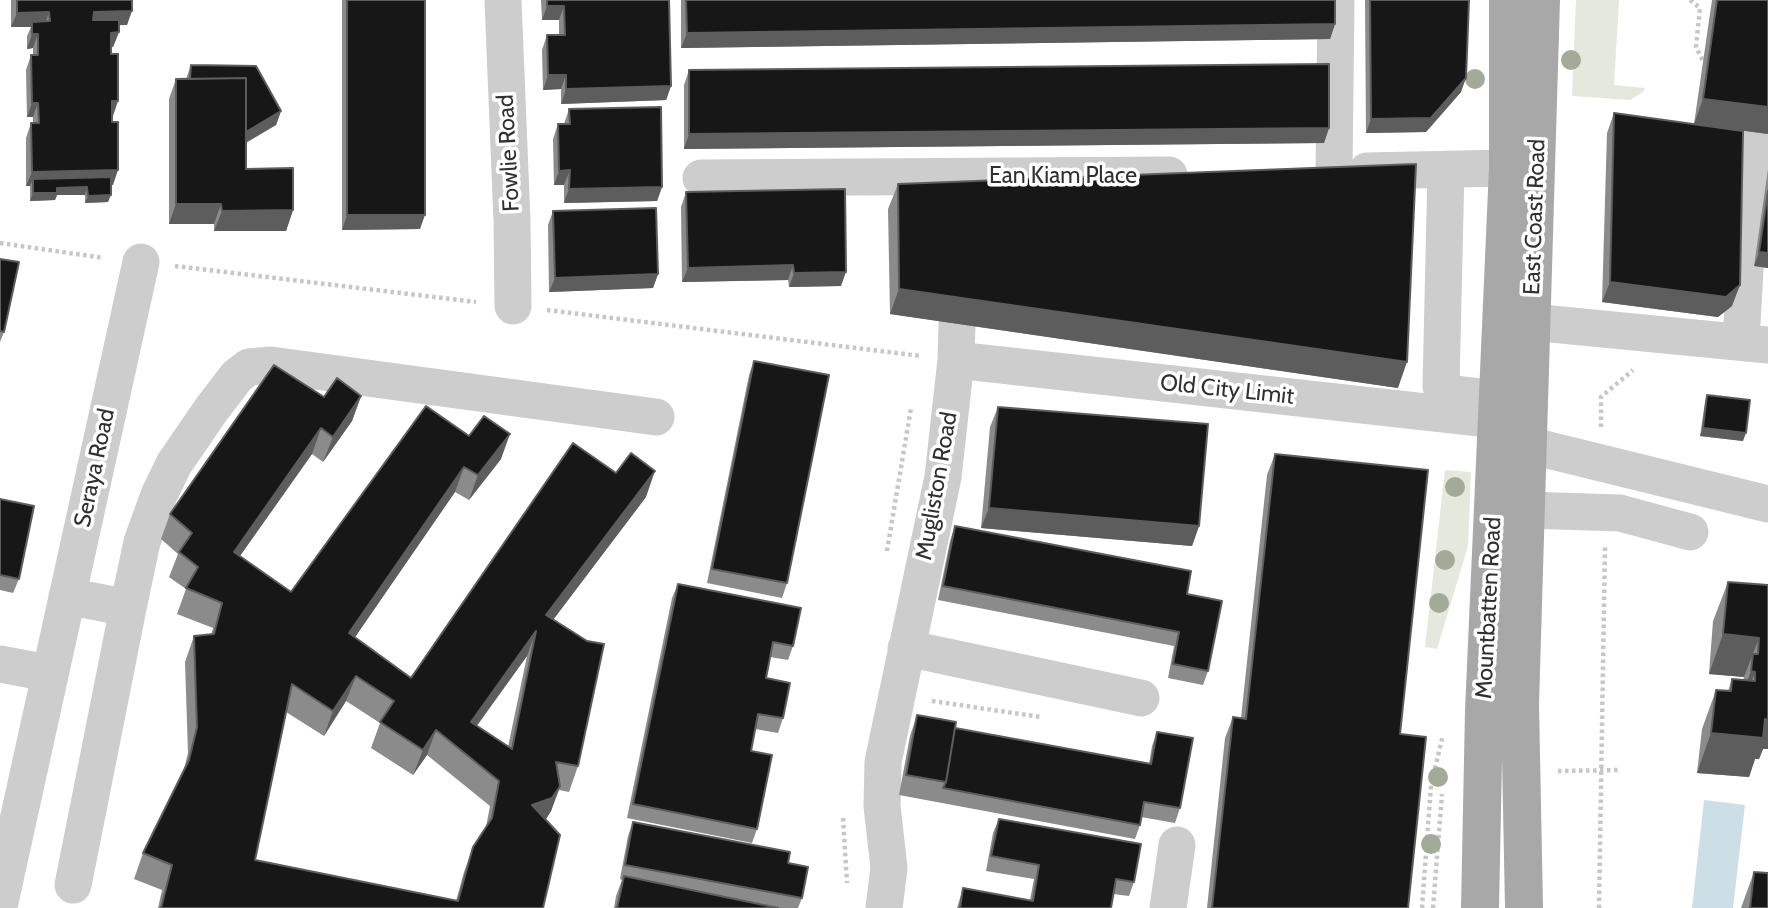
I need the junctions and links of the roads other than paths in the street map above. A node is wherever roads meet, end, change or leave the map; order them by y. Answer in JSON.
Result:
{"nodes":[{"id":1,"x":503,"y":0,"type":"edge"},
{"id":2,"x":1336,"y":0,"type":"edge"},
{"id":3,"x":1507,"y":0,"type":"edge"},
{"id":4,"x":1541,"y":0,"type":"edge"},
{"id":5,"x":1716,"y":136,"type":"edge"},
{"id":6,"x":1760,"y":143,"type":"edge"},
{"id":7,"x":1508,"y":168,"type":"junction"},
{"id":8,"x":1446,"y":170,"type":"junction"},
{"id":9,"x":1335,"y":172,"type":"junction"},
{"id":10,"x":1294,"y":173,"type":"edge"},
{"id":11,"x":1200,"y":175,"type":"edge"},
{"id":12,"x":701,"y":178,"type":"dead end"},
{"id":13,"x":141,"y":262,"type":"dead end"},
{"id":14,"x":513,"y":306,"type":"dead end"},
{"id":15,"x":1516,"y":315,"type":"junction"},
{"id":16,"x":957,"y":323,"type":"edge"},
{"id":17,"x":1755,"y":344,"type":"edge"},
{"id":18,"x":956,"y":360,"type":"junction"},
{"id":19,"x":1498,"y":409,"type":"junction"},
{"id":20,"x":656,"y":417,"type":"dead end"},
{"id":21,"x":1528,"y":445,"type":"junction"},
{"id":22,"x":1768,"y":504,"type":"edge"},
{"id":23,"x":1526,"y":510,"type":"junction"},
{"id":24,"x":1689,"y":532,"type":"dead end"},
{"id":25,"x":67,"y":596,"type":"junction"},
{"id":26,"x":128,"y":608,"type":"junction"},
{"id":27,"x":906,"y":648,"type":"junction"},
{"id":28,"x":0,"y":664,"type":"edge"},
{"id":29,"x":48,"y":673,"type":"junction"},
{"id":30,"x":1141,"y":698,"type":"dead end"},
{"id":31,"x":1177,"y":845,"type":"dead end"},
{"id":32,"x":73,"y":885,"type":"dead end"},
{"id":33,"x":0,"y":902,"type":"edge"},
{"id":34,"x":884,"y":908,"type":"edge"},
{"id":35,"x":1168,"y":908,"type":"edge"},
{"id":36,"x":1480,"y":908,"type":"edge"},
{"id":37,"x":1524,"y":908,"type":"edge"}],
"edges":[{"from":1,"to":14,"type":"street","name":"Fowlie Road"},
{"from":2,"to":9,"type":"street"},
{"from":3,"to":7,"type":"main road","name":"East Coast Road"},
{"from":4,"to":15,"type":"main road","name":"East Coast Road"},
{"from":5,"to":6,"type":"street"},
{"from":6,"to":17,"type":"street"},
{"from":7,"to":8,"type":"street"},
{"from":7,"to":15,"type":"main road","name":"East Coast Road"},
{"from":8,"to":9,"type":"street"},
{"from":8,"to":19,"type":"street"},
{"from":9,"to":10,"type":"street"},
{"from":11,"to":12,"type":"street","name":"Ean Kiam Place"},
{"from":13,"to":25,"type":"street","name":"Seraya Road"},
{"from":15,"to":17,"type":"street","name":"East Coast Road"},
{"from":15,"to":19,"type":"main road","name":"Mountbatten Road"},
{"from":15,"to":21,"type":"main road","name":"Mountbatten Road"},
{"from":16,"to":18,"type":"street","name":"Mugliston Road"},
{"from":18,"to":19,"type":"street","name":"Old City Limit"},
{"from":18,"to":27,"type":"street","name":"Mugliston Road"},
{"from":19,"to":36,"type":"main road","name":"Mountbatten Road"},
{"from":20,"to":26,"type":"street"},
{"from":21,"to":22,"type":"street"},
{"from":21,"to":23,"type":"main road","name":"Mountbatten Road"},
{"from":23,"to":24,"type":"street"},
{"from":23,"to":37,"type":"main road","name":"Mountbatten Road"},
{"from":25,"to":26,"type":"street"},
{"from":25,"to":29,"type":"street","name":"Seraya Road"},
{"from":26,"to":32,"type":"street"},
{"from":27,"to":30,"type":"street"},
{"from":27,"to":34,"type":"street","name":"Mugliston Road"},
{"from":28,"to":29,"type":"street"},
{"from":29,"to":33,"type":"street","name":"Seraya Road"},
{"from":31,"to":35,"type":"street"}]}
